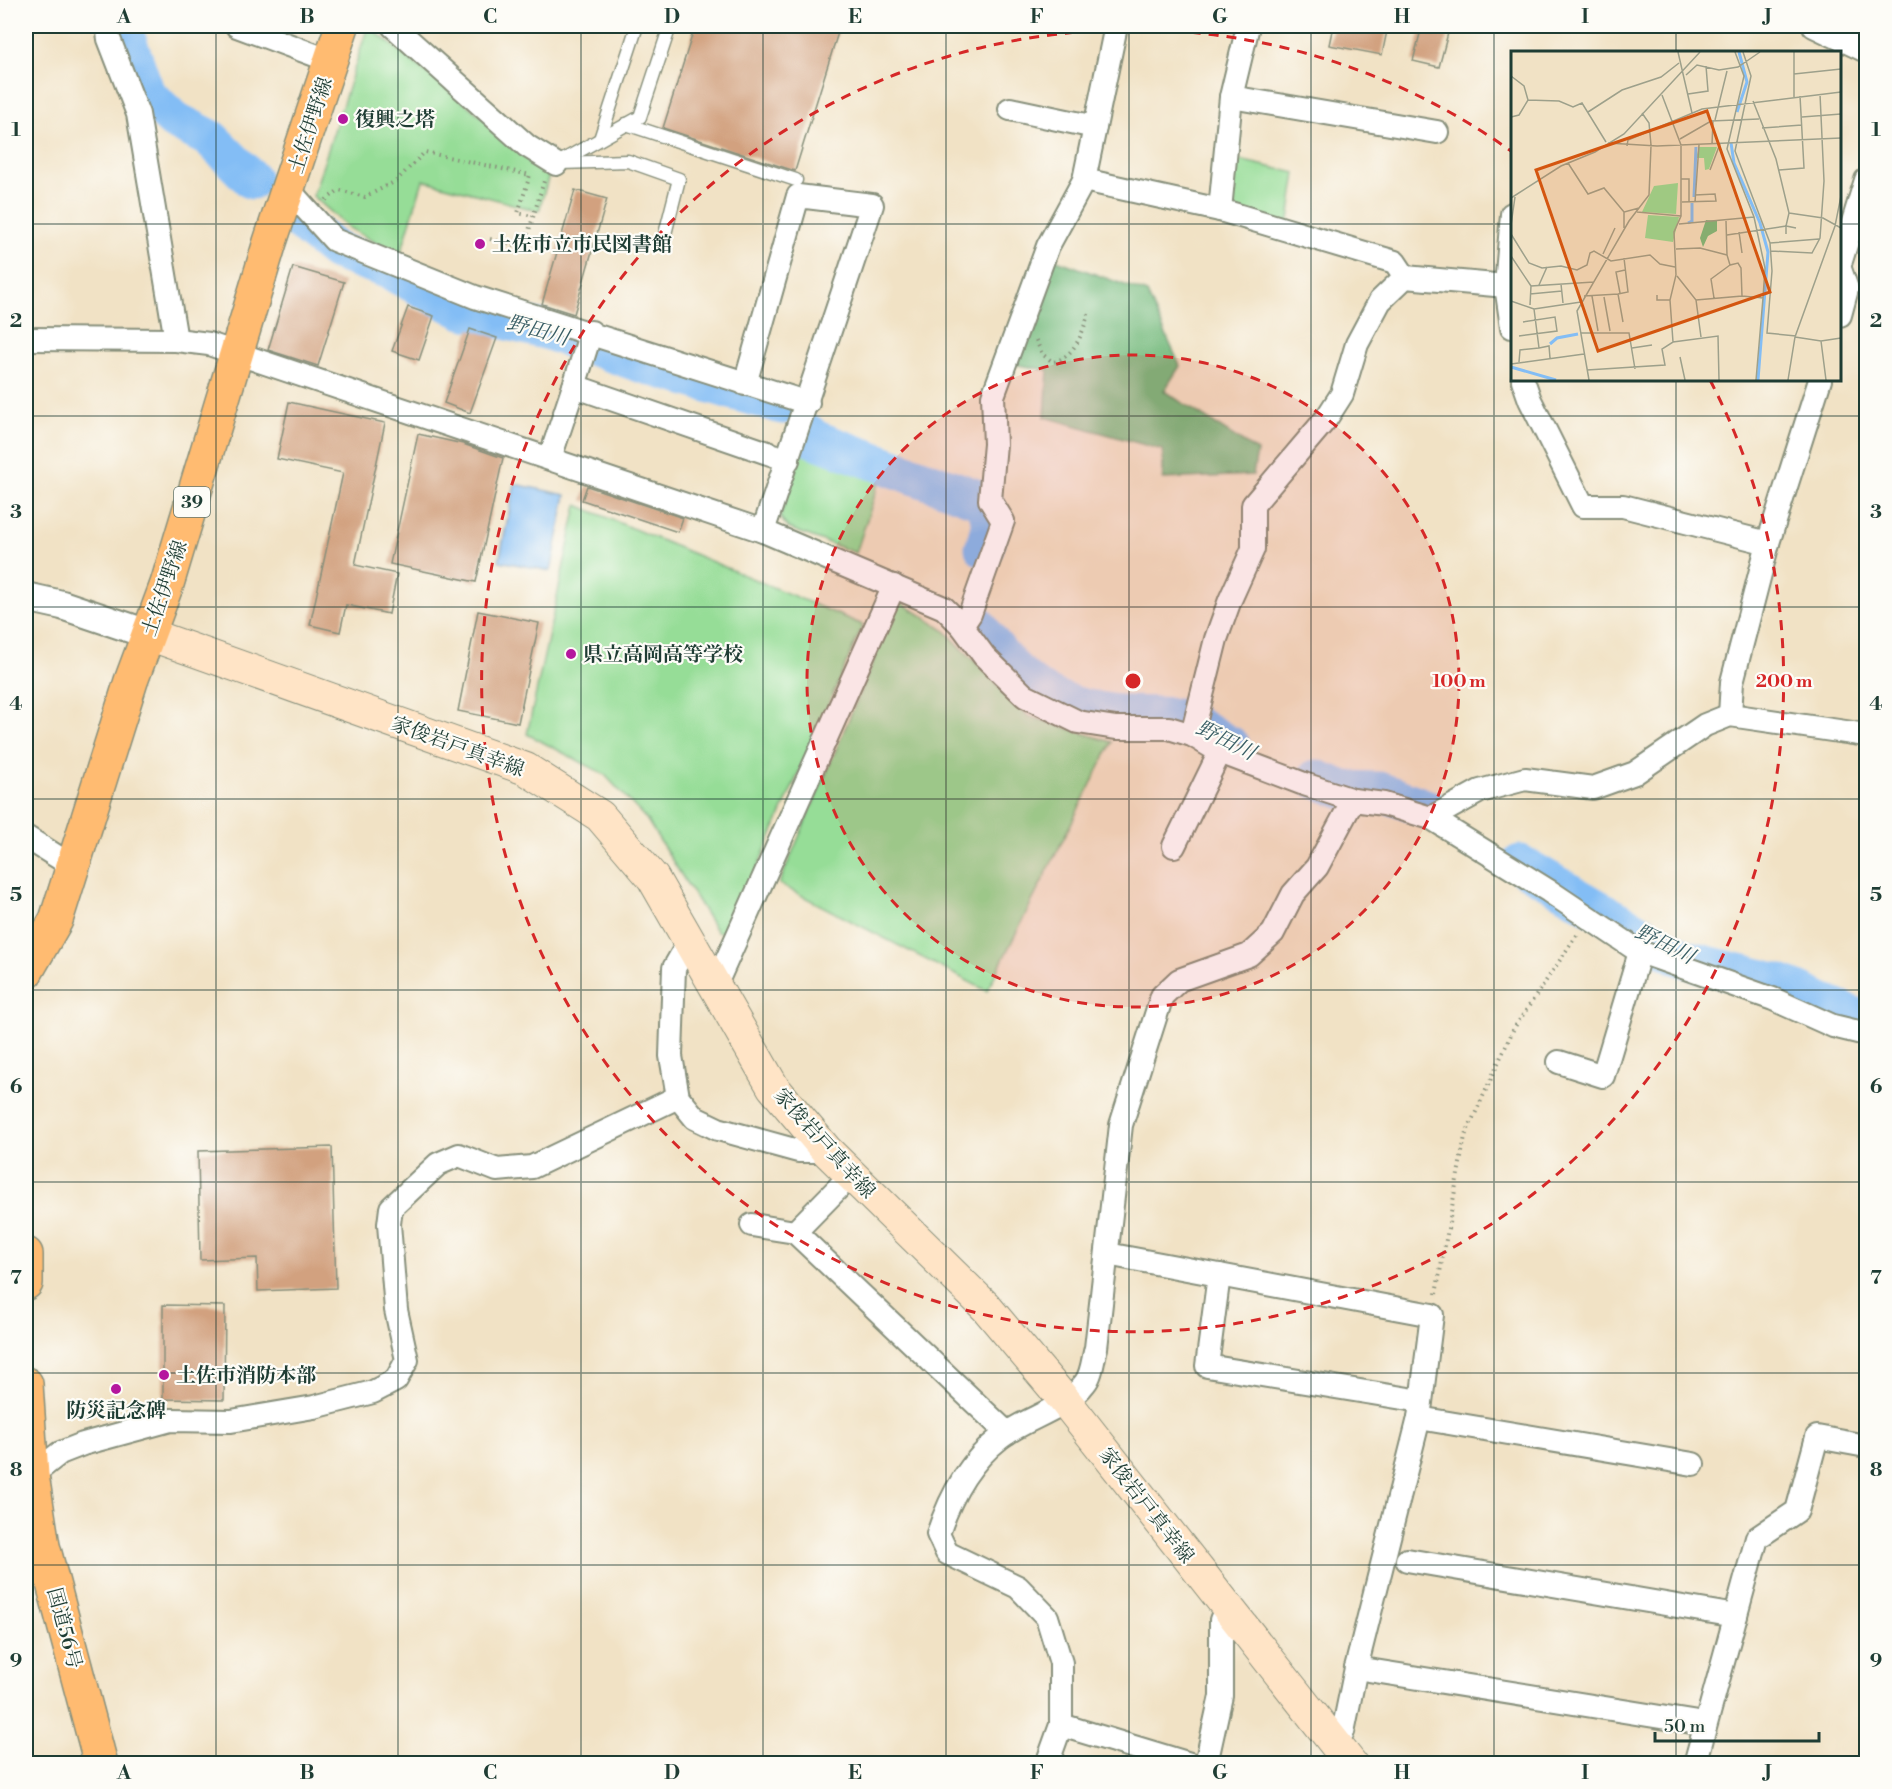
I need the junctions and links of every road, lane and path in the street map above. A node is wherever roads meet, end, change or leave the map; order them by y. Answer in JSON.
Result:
{"nodes":[{"id":1,"x":107,"y":26,"type":"edge"},
{"id":2,"x":237,"y":26,"type":"edge"},
{"id":3,"x":342,"y":26,"type":"edge"},
{"id":4,"x":393,"y":26,"type":"edge"},
{"id":5,"x":637,"y":26,"type":"edge"},
{"id":6,"x":670,"y":26,"type":"edge"},
{"id":7,"x":1116,"y":26,"type":"edge"},
{"id":8,"x":1248,"y":26,"type":"edge"},
{"id":9,"x":1814,"y":26,"type":"edge"},
{"id":10,"x":1866,"y":51,"type":"edge"},
{"id":11,"x":331,"y":61,"type":"junction"},
{"id":12,"x":1231,"y":97,"type":"junction"},
{"id":13,"x":1010,"y":109,"type":"dead end"},
{"id":14,"x":626,"y":124,"type":"junction"},
{"id":15,"x":1095,"y":128,"type":"junction"},
{"id":16,"x":1437,"y":132,"type":"dead end"},
{"id":17,"x":600,"y":139,"type":"junction"},
{"id":18,"x":553,"y":162,"type":"junction"},
{"id":19,"x":796,"y":180,"type":"dead end"},
{"id":20,"x":1084,"y":180,"type":"junction"},
{"id":21,"x":1866,"y":180,"type":"edge"},
{"id":22,"x":299,"y":201,"type":"junction"},
{"id":23,"x":1220,"y":210,"type":"junction"},
{"id":24,"x":533,"y":216,"type":"junction"},
{"id":25,"x":1511,"y":226,"type":"edge"},
{"id":26,"x":665,"y":234,"type":"dead end"},
{"id":27,"x":490,"y":239,"type":"dead end"},
{"id":28,"x":1841,"y":258,"type":"edge"},
{"id":29,"x":1841,"y":274,"type":"edge"},
{"id":30,"x":1405,"y":278,"type":"junction"},
{"id":31,"x":1506,"y":286,"type":"junction"},
{"id":32,"x":1029,"y":298,"type":"junction"},
{"id":33,"x":1841,"y":308,"type":"edge"},
{"id":34,"x":1089,"y":310,"type":"dead end"},
{"id":35,"x":1511,"y":320,"type":"edge"},
{"id":36,"x":591,"y":332,"type":"junction"},
{"id":37,"x":26,"y":339,"type":"edge"},
{"id":38,"x":176,"y":340,"type":"junction"},
{"id":39,"x":237,"y":351,"type":"junction"},
{"id":40,"x":1523,"y":381,"type":"edge"},
{"id":41,"x":1820,"y":381,"type":"edge"},
{"id":42,"x":745,"y":384,"type":"junction"},
{"id":43,"x":574,"y":386,"type":"junction"},
{"id":44,"x":808,"y":403,"type":"junction"},
{"id":45,"x":550,"y":458,"type":"junction"},
{"id":46,"x":788,"y":460,"type":"junction"},
{"id":47,"x":764,"y":531,"type":"junction"},
{"id":48,"x":1768,"y":543,"type":"junction"},
{"id":49,"x":894,"y":586,"type":"junction"},
{"id":50,"x":26,"y":597,"type":"edge"},
{"id":51,"x":962,"y":626,"type":"junction"},
{"id":52,"x":148,"y":634,"type":"junction"},
{"id":53,"x":1730,"y":715,"type":"junction"},
{"id":54,"x":1192,"y":735,"type":"junction"},
{"id":55,"x":1866,"y":735,"type":"edge"},
{"id":56,"x":1220,"y":752,"type":"junction"},
{"id":57,"x":1353,"y":800,"type":"junction"},
{"id":58,"x":1431,"y":818,"type":"junction"},
{"id":59,"x":26,"y":837,"type":"edge"},
{"id":60,"x":1174,"y":846,"type":"dead end"},
{"id":61,"x":72,"y":866,"type":"junction"},
{"id":62,"x":1588,"y":919,"type":"junction"},
{"id":63,"x":689,"y":942,"type":"junction"},
{"id":64,"x":1640,"y":952,"type":"junction"},
{"id":65,"x":26,"y":972,"type":"edge"},
{"id":66,"x":716,"y":984,"type":"junction"},
{"id":67,"x":1866,"y":1034,"type":"edge"},
{"id":68,"x":1559,"y":1062,"type":"dead end"},
{"id":69,"x":678,"y":1097,"type":"junction"},
{"id":70,"x":827,"y":1151,"type":"junction"},
{"id":71,"x":851,"y":1175,"type":"junction"},
{"id":72,"x":752,"y":1225,"type":"dead end"},
{"id":73,"x":795,"y":1232,"type":"junction"},
{"id":74,"x":26,"y":1254,"type":"edge"},
{"id":75,"x":1107,"y":1254,"type":"junction"},
{"id":76,"x":1219,"y":1275,"type":"junction"},
{"id":77,"x":26,"y":1283,"type":"edge"},
{"id":78,"x":1432,"y":1315,"type":"junction"},
{"id":79,"x":26,"y":1384,"type":"edge"},
{"id":80,"x":1066,"y":1402,"type":"junction"},
{"id":81,"x":1420,"y":1409,"type":"junction"},
{"id":82,"x":1007,"y":1433,"type":"junction"},
{"id":83,"x":1866,"y":1446,"type":"edge"},
{"id":84,"x":1694,"y":1464,"type":"dead end"},
{"id":85,"x":32,"y":1475,"type":"junction"},
{"id":86,"x":1407,"y":1560,"type":"dead end"},
{"id":87,"x":1227,"y":1606,"type":"junction"},
{"id":88,"x":1736,"y":1616,"type":"junction"},
{"id":89,"x":1356,"y":1668,"type":"junction"},
{"id":90,"x":1704,"y":1724,"type":"junction"},
{"id":91,"x":1061,"y":1725,"type":"junction"},
{"id":92,"x":1343,"y":1753,"type":"edge"},
{"id":93,"x":101,"y":1764,"type":"edge"},
{"id":94,"x":1047,"y":1764,"type":"edge"},
{"id":95,"x":1190,"y":1764,"type":"edge"},
{"id":96,"x":1206,"y":1764,"type":"edge"},
{"id":97,"x":1695,"y":1764,"type":"edge"}],
"edges":[{"from":1,"to":38,"type":"street"},
{"from":2,"to":11,"type":"street"},
{"from":3,"to":11,"type":"main road","name":"土佐伊野線","number":"39"},
{"from":4,"to":18,"type":"street"},
{"from":5,"to":17,"type":"lane"},
{"from":6,"to":14,"type":"lane"},
{"from":7,"to":15,"type":"street"},
{"from":8,"to":12,"type":"street"},
{"from":9,"to":10,"type":"street"},
{"from":11,"to":22,"type":"main road","name":"土佐伊野線","number":"39"},
{"from":12,"to":16,"type":"street"},
{"from":12,"to":23,"type":"street"},
{"from":13,"to":15,"type":"street"},
{"from":14,"to":17,"type":"lane"},
{"from":14,"to":19,"type":"lane"},
{"from":15,"to":20,"type":"street"},
{"from":17,"to":18,"type":"lane"},
{"from":18,"to":24,"type":"path"},
{"from":18,"to":26,"type":"lane"},
{"from":20,"to":23,"type":"street"},
{"from":20,"to":32,"type":"street"},
{"from":21,"to":28,"type":"street"},
{"from":22,"to":24,"type":"path"},
{"from":22,"to":36,"type":"street"},
{"from":22,"to":39,"type":"main road","name":"土佐伊野線","number":"39"},
{"from":23,"to":30,"type":"street"},
{"from":24,"to":27,"type":"path"},
{"from":25,"to":31,"type":"street"},
{"from":29,"to":33,"type":"street"},
{"from":30,"to":31,"type":"street"},
{"from":30,"to":54,"type":"street"},
{"from":31,"to":35,"type":"street"},
{"from":32,"to":34,"type":"path"},
{"from":32,"to":51,"type":"street"},
{"from":36,"to":42,"type":"street"},
{"from":36,"to":43,"type":"street"},
{"from":37,"to":38,"type":"street"},
{"from":38,"to":39,"type":"street"},
{"from":39,"to":45,"type":"street"},
{"from":39,"to":52,"type":"main road","name":"土佐伊野線","number":"39"},
{"from":40,"to":48,"type":"street"},
{"from":41,"to":48,"type":"street"},
{"from":42,"to":44,"type":"street"},
{"from":42,"to":44,"type":"street"},
{"from":43,"to":45,"type":"street"},
{"from":43,"to":46,"type":"street"},
{"from":44,"to":46,"type":"street"},
{"from":45,"to":47,"type":"street"},
{"from":46,"to":47,"type":"street"},
{"from":47,"to":49,"type":"street"},
{"from":48,"to":53,"type":"street"},
{"from":49,"to":51,"type":"street"},
{"from":49,"to":66,"type":"street"},
{"from":50,"to":52,"type":"street"},
{"from":51,"to":54,"type":"street"},
{"from":52,"to":61,"type":"main road","name":"土佐伊野線","number":"39"},
{"from":52,"to":63,"type":"main road","name":"家俊岩戸真幸線"},
{"from":53,"to":55,"type":"street"},
{"from":53,"to":58,"type":"street"},
{"from":54,"to":56,"type":"street"},
{"from":56,"to":57,"type":"street"},
{"from":56,"to":60,"type":"street"},
{"from":57,"to":58,"type":"street"},
{"from":57,"to":75,"type":"street"},
{"from":58,"to":62,"type":"street"},
{"from":59,"to":61,"type":"street"},
{"from":61,"to":65,"type":"main road","name":"土佐伊野線","number":"39"},
{"from":62,"to":64,"type":"street"},
{"from":62,"to":78,"type":"path"},
{"from":63,"to":66,"type":"main road","name":"家俊岩戸真幸線"},
{"from":63,"to":69,"type":"street"},
{"from":64,"to":67,"type":"street"},
{"from":64,"to":68,"type":"street"},
{"from":66,"to":70,"type":"main road","name":"家俊岩戸真幸線"},
{"from":69,"to":70,"type":"street"},
{"from":69,"to":85,"type":"street"},
{"from":70,"to":71,"type":"main road","name":"家俊岩戸真幸線"},
{"from":71,"to":73,"type":"street"},
{"from":71,"to":80,"type":"main road","name":"家俊岩戸真幸線"},
{"from":72,"to":73,"type":"street"},
{"from":73,"to":82,"type":"street"},
{"from":74,"to":77,"type":"main road"},
{"from":75,"to":76,"type":"street"},
{"from":75,"to":80,"type":"street"},
{"from":76,"to":78,"type":"street"},
{"from":76,"to":81,"type":"street"},
{"from":78,"to":81,"type":"street"},
{"from":79,"to":85,"type":"main road","name":"国道56号"},
{"from":80,"to":82,"type":"street"},
{"from":80,"to":87,"type":"main road","name":"家俊岩戸真幸線"},
{"from":81,"to":84,"type":"street"},
{"from":81,"to":89,"type":"street"},
{"from":82,"to":91,"type":"street"},
{"from":83,"to":88,"type":"street"},
{"from":85,"to":93,"type":"main road","name":"国道56号"},
{"from":86,"to":88,"type":"street"},
{"from":87,"to":92,"type":"main road","name":"家俊岩戸真幸線"},
{"from":87,"to":96,"type":"street"},
{"from":88,"to":90,"type":"street"},
{"from":89,"to":90,"type":"street"},
{"from":89,"to":92,"type":"street"},
{"from":90,"to":97,"type":"street"},
{"from":91,"to":94,"type":"street"},
{"from":91,"to":95,"type":"street"}]}
